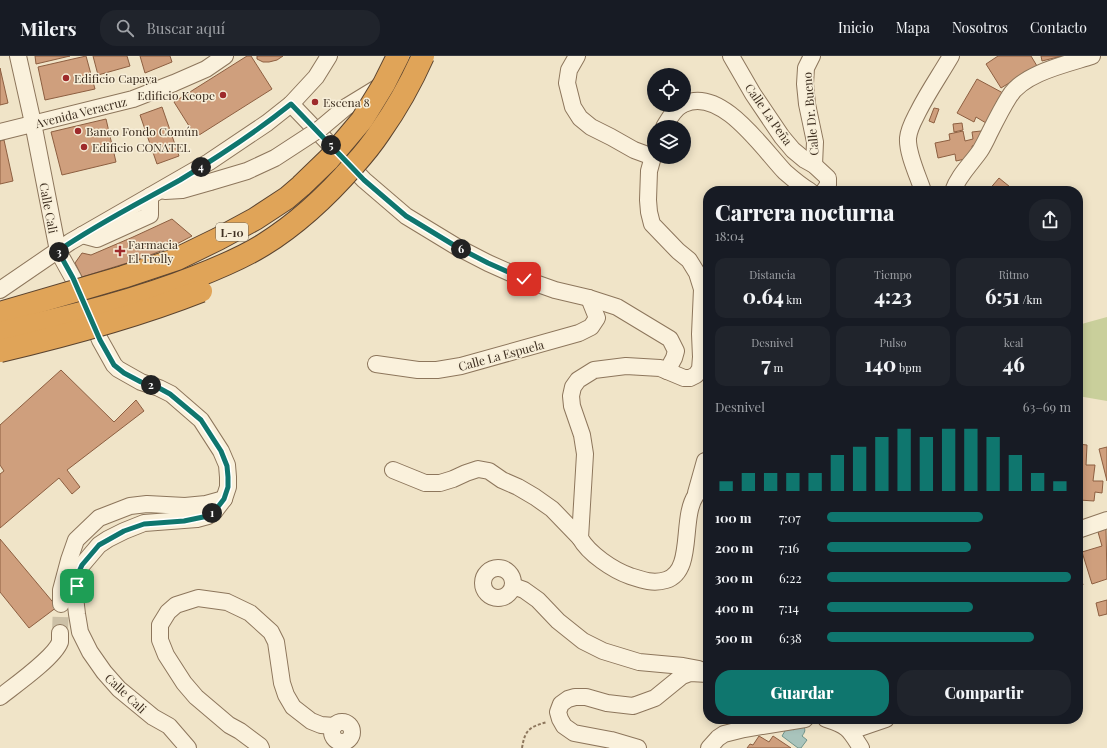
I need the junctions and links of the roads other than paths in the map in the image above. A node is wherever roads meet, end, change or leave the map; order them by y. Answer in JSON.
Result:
{"nodes":[{"id":1,"x":18,"y":56,"type":"edge"},
{"id":2,"x":225,"y":56,"type":"edge"},
{"id":3,"x":329,"y":56,"type":"edge"},
{"id":4,"x":398,"y":56,"type":"edge"},
{"id":5,"x":423,"y":56,"type":"edge"},
{"id":6,"x":577,"y":56,"type":"edge"},
{"id":7,"x":731,"y":56,"type":"edge"},
{"id":8,"x":812,"y":56,"type":"edge"},
{"id":9,"x":951,"y":56,"type":"edge"},
{"id":10,"x":1092,"y":56,"type":"edge"},
{"id":11,"x":384,"y":84,"type":"junction"},
{"id":12,"x":691,"y":101,"type":"edge"},
{"id":13,"x":291,"y":104,"type":"junction"},
{"id":14,"x":674,"y":112,"type":"edge"},
{"id":15,"x":668,"y":120,"type":"edge"},
{"id":16,"x":33,"y":124,"type":"junction"},
{"id":17,"x":0,"y":132,"type":"edge"},
{"id":18,"x":647,"y":153,"type":"edge"},
{"id":19,"x":651,"y":164,"type":"edge"},
{"id":20,"x":814,"y":165,"type":"junction"},
{"id":21,"x":802,"y":186,"type":"edge"},
{"id":22,"x":827,"y":186,"type":"edge"},
{"id":23,"x":921,"y":186,"type":"edge"},
{"id":24,"x":954,"y":186,"type":"edge"},
{"id":25,"x":154,"y":193,"type":"junction"},
{"id":26,"x":263,"y":245,"type":"junction"},
{"id":27,"x":58,"y":251,"type":"junction"},
{"id":28,"x":0,"y":290,"type":"edge"},
{"id":29,"x":589,"y":298,"type":"junction"},
{"id":30,"x":0,"y":313,"type":"edge"},
{"id":31,"x":0,"y":333,"type":"edge"},
{"id":32,"x":0,"y":351,"type":"edge"},
{"id":33,"x":376,"y":364,"type":"dead end"},
{"id":34,"x":667,"y":371,"type":"junction"},
{"id":35,"x":393,"y":470,"type":"dead end"},
{"id":36,"x":702,"y":490,"type":"edge"},
{"id":37,"x":224,"y":499,"type":"junction"},
{"id":38,"x":1107,"y":520,"type":"edge"},
{"id":39,"x":1083,"y":528,"type":"edge"},
{"id":40,"x":580,"y":538,"type":"junction"},
{"id":41,"x":513,"y":586,"type":"dead end"},
{"id":42,"x":61,"y":604,"type":"tunnel mouth"},
{"id":43,"x":60,"y":633,"type":"tunnel mouth"},
{"id":44,"x":703,"y":671,"type":"edge"},
{"id":45,"x":703,"y":672,"type":"edge"},
{"id":46,"x":0,"y":697,"type":"edge"},
{"id":47,"x":777,"y":724,"type":"edge"},
{"id":48,"x":840,"y":724,"type":"edge"},
{"id":49,"x":871,"y":724,"type":"edge"},
{"id":50,"x":334,"y":726,"type":"dead end"},
{"id":51,"x":851,"y":731,"type":"junction"},
{"id":52,"x":188,"y":748,"type":"edge"},
{"id":53,"x":261,"y":748,"type":"edge"},
{"id":54,"x":638,"y":748,"type":"edge"},
{"id":55,"x":709,"y":748,"type":"edge"},
{"id":56,"x":861,"y":748,"type":"edge"}],
"edges":[{"from":1,"to":16,"type":"street","name":"Calle Cali"},
{"from":2,"to":16,"type":"street","name":"Avenida Veracruz"},
{"from":3,"to":13,"type":"street"},
{"from":4,"to":11,"type":"highway","number":"L-10","bridge":true},
{"from":5,"to":26,"type":"highway","number":"L-10","bridge":true},
{"from":6,"to":18,"type":"street"},
{"from":7,"to":20,"type":"street","name":"Calle La Peña"},
{"from":8,"to":20,"type":"street","name":"Calle Dr. Bueno"},
{"from":9,"to":23,"type":"street"},
{"from":10,"to":24,"type":"street"},
{"from":11,"to":25,"type":"street","bridge":true},
{"from":11,"to":30,"type":"highway","number":"L-10","bridge":true},
{"from":12,"to":21,"type":"street"},
{"from":13,"to":25,"type":"street"},
{"from":13,"to":29,"type":"street"},
{"from":14,"to":15,"type":"street"},
{"from":16,"to":17,"type":"street","name":"Avenida Veracruz"},
{"from":16,"to":27,"type":"street","name":"Calle Cali"},
{"from":19,"to":34,"type":"street"},
{"from":20,"to":22,"type":"street","name":"Calle Dr. Bueno"},
{"from":25,"to":27,"type":"street"},
{"from":26,"to":31,"type":"highway","number":"L-10","bridge":true},
{"from":26,"to":32,"type":"highway","number":"L-10","bridge":true},
{"from":27,"to":28,"type":"street"},
{"from":27,"to":37,"type":"street","name":"Calle Cali"},
{"from":29,"to":33,"type":"street","name":"Calle La Espuela"},
{"from":29,"to":34,"type":"street"},
{"from":34,"to":40,"type":"street"},
{"from":35,"to":40,"type":"street"},
{"from":36,"to":40,"type":"street"},
{"from":37,"to":42,"type":"street"},
{"from":37,"to":52,"type":"street","name":"Calle Cali"},
{"from":38,"to":39,"type":"street"},
{"from":41,"to":44,"type":"street"},
{"from":43,"to":46,"type":"street"},
{"from":45,"to":54,"type":"street"},
{"from":47,"to":55,"type":"street"},
{"from":48,"to":51,"type":"street"},
{"from":49,"to":51,"type":"street"},
{"from":50,"to":53,"type":"street"},
{"from":51,"to":56,"type":"street"}]}
